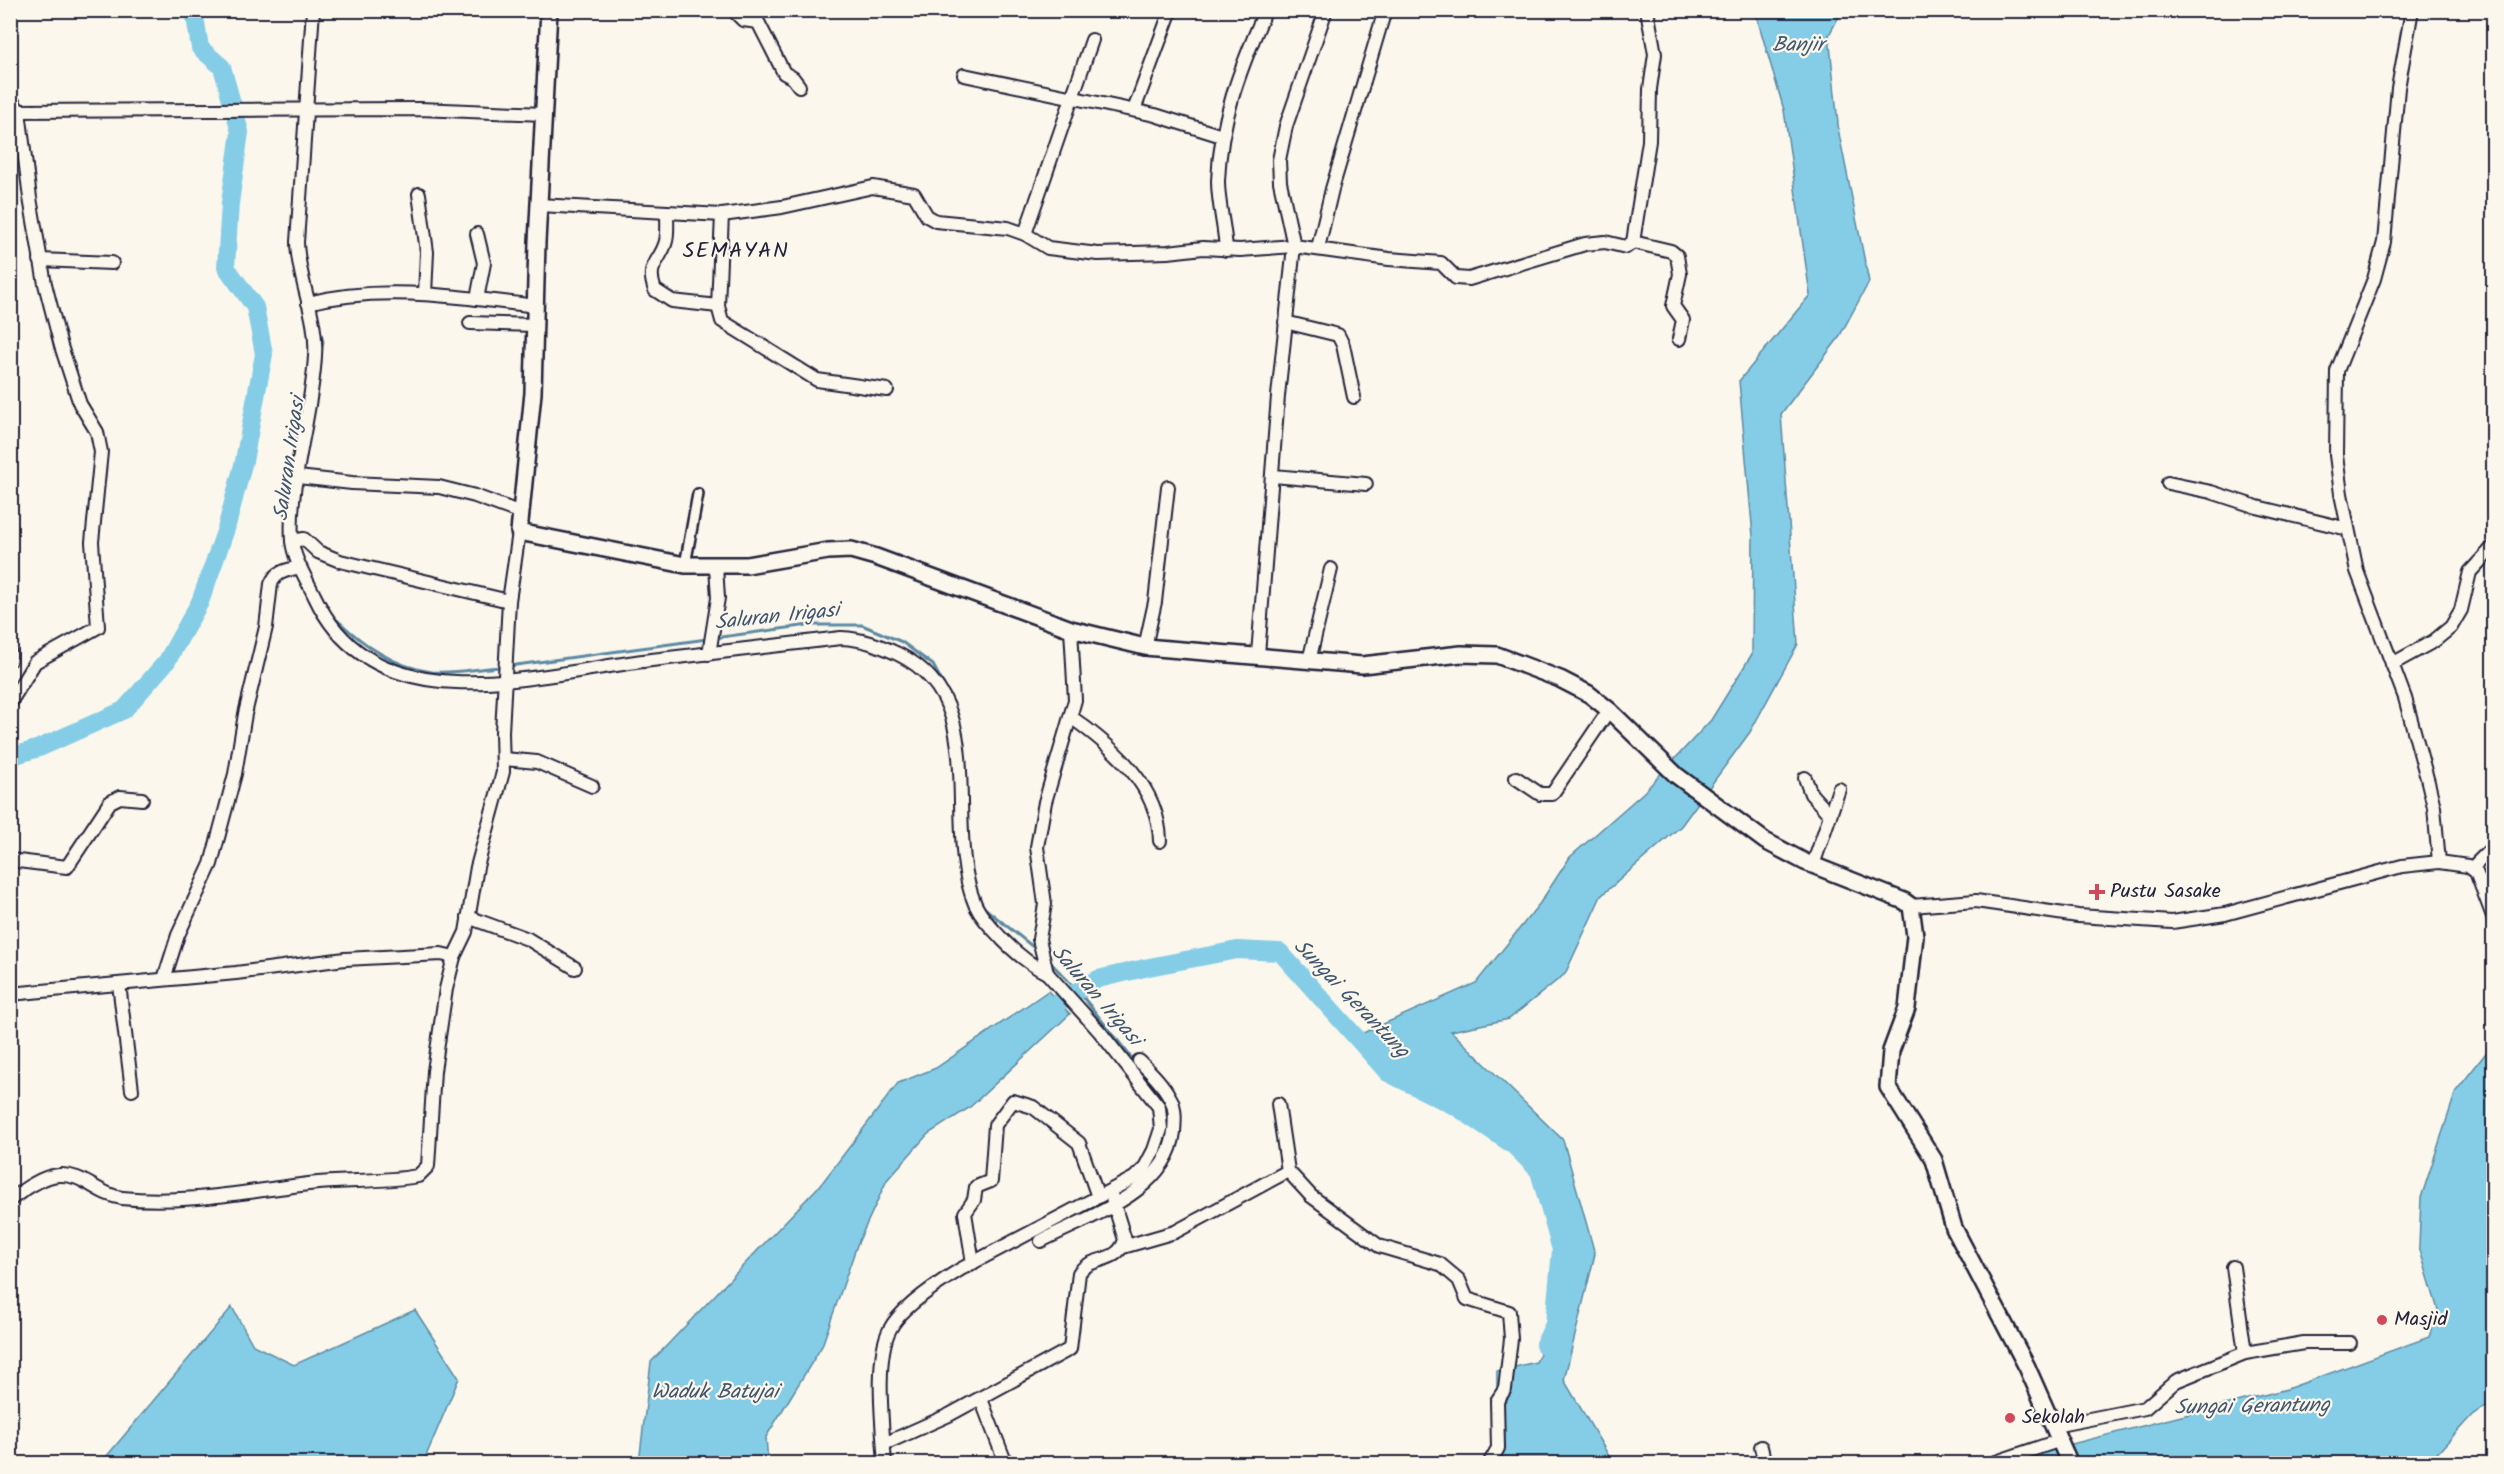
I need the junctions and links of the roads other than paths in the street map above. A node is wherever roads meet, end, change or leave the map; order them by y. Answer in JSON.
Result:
{"nodes":[{"id":1,"x":313,"y":10,"type":"edge"},
{"id":2,"x":549,"y":10,"type":"edge"},
{"id":3,"x":733,"y":10,"type":"edge"},
{"id":4,"x":1171,"y":10,"type":"edge"},
{"id":5,"x":1326,"y":10,"type":"edge"},
{"id":6,"x":1385,"y":10,"type":"edge"},
{"id":7,"x":1647,"y":10,"type":"edge"},
{"id":8,"x":2412,"y":10,"type":"edge"},
{"id":9,"x":1264,"y":14,"type":"dead end"},
{"id":10,"x":1092,"y":40,"type":"dead end"},
{"id":11,"x":964,"y":75,"type":"dead end"},
{"id":12,"x":799,"y":86,"type":"dead end"},
{"id":13,"x":10,"y":98,"type":"edge"},
{"id":14,"x":1073,"y":98,"type":"junction"},
{"id":15,"x":311,"y":110,"type":"junction"},
{"id":16,"x":1134,"y":110,"type":"junction"},
{"id":17,"x":15,"y":111,"type":"edge"},
{"id":18,"x":544,"y":114,"type":"junction"},
{"id":19,"x":1222,"y":136,"type":"junction"},
{"id":20,"x":419,"y":194,"type":"dead end"},
{"id":21,"x":539,"y":205,"type":"junction"},
{"id":22,"x":667,"y":213,"type":"junction"},
{"id":23,"x":722,"y":215,"type":"junction"},
{"id":24,"x":477,"y":234,"type":"dead end"},
{"id":25,"x":1025,"y":234,"type":"junction"},
{"id":26,"x":1633,"y":242,"type":"junction"},
{"id":27,"x":1294,"y":246,"type":"junction"},
{"id":28,"x":1318,"y":248,"type":"junction"},
{"id":29,"x":1226,"y":250,"type":"junction"},
{"id":30,"x":40,"y":260,"type":"junction"},
{"id":31,"x":112,"y":263,"type":"dead end"},
{"id":32,"x":425,"y":294,"type":"junction"},
{"id":33,"x":477,"y":299,"type":"junction"},
{"id":34,"x":312,"y":302,"type":"junction"},
{"id":35,"x":535,"y":306,"type":"junction"},
{"id":36,"x":718,"y":306,"type":"junction"},
{"id":37,"x":1285,"y":322,"type":"junction"},
{"id":38,"x":470,"y":323,"type":"dead end"},
{"id":39,"x":535,"y":325,"type":"junction"},
{"id":40,"x":1679,"y":339,"type":"dead end"},
{"id":41,"x":887,"y":390,"type":"dead end"},
{"id":42,"x":1354,"y":397,"type":"dead end"},
{"id":43,"x":1273,"y":476,"type":"junction"},
{"id":44,"x":303,"y":477,"type":"junction"},
{"id":45,"x":2168,"y":483,"type":"dead end"},
{"id":46,"x":1366,"y":484,"type":"dead end"},
{"id":47,"x":1168,"y":487,"type":"dead end"},
{"id":48,"x":698,"y":494,"type":"dead end"},
{"id":49,"x":521,"y":513,"type":"junction"},
{"id":50,"x":2348,"y":529,"type":"junction"},
{"id":51,"x":519,"y":532,"type":"junction"},
{"id":52,"x":297,"y":540,"type":"junction"},
{"id":53,"x":2493,"y":546,"type":"edge"},
{"id":54,"x":685,"y":565,"type":"junction"},
{"id":55,"x":716,"y":566,"type":"junction"},
{"id":56,"x":300,"y":567,"type":"junction"},
{"id":57,"x":1331,"y":569,"type":"dead end"},
{"id":58,"x":509,"y":601,"type":"junction"},
{"id":59,"x":1071,"y":629,"type":"junction"},
{"id":60,"x":1145,"y":647,"type":"junction"},
{"id":61,"x":10,"y":653,"type":"edge"},
{"id":62,"x":709,"y":654,"type":"junction"},
{"id":63,"x":1258,"y":655,"type":"junction"},
{"id":64,"x":10,"y":660,"type":"edge"},
{"id":65,"x":1309,"y":661,"type":"junction"},
{"id":66,"x":2392,"y":664,"type":"junction"},
{"id":67,"x":506,"y":675,"type":"junction"},
{"id":68,"x":11,"y":702,"type":"edge"},
{"id":69,"x":1609,"y":710,"type":"junction"},
{"id":70,"x":1071,"y":717,"type":"junction"},
{"id":71,"x":504,"y":759,"type":"junction"},
{"id":72,"x":1516,"y":778,"type":"dead end"},
{"id":73,"x":1805,"y":778,"type":"dead end"},
{"id":74,"x":592,"y":786,"type":"dead end"},
{"id":75,"x":1839,"y":789,"type":"dead end"},
{"id":76,"x":142,"y":799,"type":"dead end"},
{"id":77,"x":1830,"y":815,"type":"junction"},
{"id":78,"x":1160,"y":841,"type":"dead end"},
{"id":79,"x":2493,"y":846,"type":"edge"},
{"id":80,"x":10,"y":860,"type":"edge"},
{"id":81,"x":2439,"y":862,"type":"junction"},
{"id":82,"x":1813,"y":865,"type":"junction"},
{"id":83,"x":2472,"y":868,"type":"junction"},
{"id":84,"x":1911,"y":906,"type":"junction"},
{"id":85,"x":468,"y":917,"type":"junction"},
{"id":86,"x":2493,"y":919,"type":"edge"},
{"id":87,"x":454,"y":957,"type":"junction"},
{"id":88,"x":575,"y":968,"type":"dead end"},
{"id":89,"x":1048,"y":975,"type":"junction"},
{"id":90,"x":164,"y":979,"type":"junction"},
{"id":91,"x":119,"y":984,"type":"junction"},
{"id":92,"x":10,"y":994,"type":"edge"},
{"id":93,"x":1139,"y":1061,"type":"dead end"},
{"id":94,"x":1150,"y":1081,"type":"junction"},
{"id":95,"x":132,"y":1090,"type":"dead end"},
{"id":96,"x":1278,"y":1104,"type":"dead end"},
{"id":97,"x":1288,"y":1171,"type":"junction"},
{"id":98,"x":1112,"y":1196,"type":"junction"},
{"id":99,"x":1098,"y":1197,"type":"junction"},
{"id":100,"x":10,"y":1200,"type":"edge"},
{"id":101,"x":1041,"y":1241,"type":"dead end"},
{"id":102,"x":1123,"y":1246,"type":"junction"},
{"id":103,"x":973,"y":1263,"type":"junction"},
{"id":104,"x":2233,"y":1267,"type":"dead end"},
{"id":105,"x":2350,"y":1343,"type":"dead end"},
{"id":106,"x":2245,"y":1353,"type":"junction"},
{"id":107,"x":981,"y":1399,"type":"junction"},
{"id":108,"x":2059,"y":1436,"type":"junction"},
{"id":109,"x":887,"y":1442,"type":"junction"},
{"id":110,"x":1761,"y":1447,"type":"dead end"},
{"id":111,"x":885,"y":1464,"type":"edge"},
{"id":112,"x":1006,"y":1464,"type":"edge"},
{"id":113,"x":1489,"y":1464,"type":"edge"},
{"id":114,"x":1765,"y":1464,"type":"edge"},
{"id":115,"x":1990,"y":1464,"type":"edge"},
{"id":116,"x":2070,"y":1464,"type":"edge"}],
"edges":[{"from":1,"to":15,"type":"street"},
{"from":2,"to":18,"type":"street"},
{"from":3,"to":12,"type":"street"},
{"from":4,"to":16,"type":"street"},
{"from":5,"to":27,"type":"street"},
{"from":6,"to":28,"type":"street"},
{"from":7,"to":26,"type":"street"},
{"from":8,"to":50,"type":"street"},
{"from":9,"to":19,"type":"street"},
{"from":10,"to":14,"type":"street"},
{"from":11,"to":14,"type":"street"},
{"from":13,"to":17,"type":"street"},
{"from":14,"to":16,"type":"street"},
{"from":14,"to":25,"type":"street"},
{"from":15,"to":17,"type":"street"},
{"from":15,"to":18,"type":"street"},
{"from":15,"to":34,"type":"street"},
{"from":16,"to":19,"type":"street"},
{"from":17,"to":30,"type":"street"},
{"from":18,"to":21,"type":"street"},
{"from":19,"to":29,"type":"street"},
{"from":20,"to":32,"type":"street"},
{"from":21,"to":22,"type":"street"},
{"from":21,"to":35,"type":"street"},
{"from":22,"to":23,"type":"street"},
{"from":22,"to":36,"type":"street"},
{"from":23,"to":25,"type":"street"},
{"from":23,"to":36,"type":"street"},
{"from":24,"to":33,"type":"street"},
{"from":25,"to":29,"type":"street"},
{"from":26,"to":28,"type":"street"},
{"from":26,"to":40,"type":"street"},
{"from":27,"to":28,"type":"street"},
{"from":27,"to":29,"type":"street"},
{"from":27,"to":37,"type":"street"},
{"from":30,"to":31,"type":"street"},
{"from":30,"to":68,"type":"street"},
{"from":32,"to":33,"type":"street"},
{"from":32,"to":34,"type":"street"},
{"from":33,"to":35,"type":"street"},
{"from":34,"to":44,"type":"street"},
{"from":35,"to":39,"type":"street"},
{"from":36,"to":41,"type":"street"},
{"from":37,"to":42,"type":"street"},
{"from":37,"to":43,"type":"street"},
{"from":38,"to":39,"type":"street"},
{"from":39,"to":49,"type":"street"},
{"from":43,"to":46,"type":"street"},
{"from":43,"to":63,"type":"street"},
{"from":44,"to":49,"type":"street"},
{"from":44,"to":52,"type":"street"},
{"from":45,"to":50,"type":"street"},
{"from":47,"to":60,"type":"street"},
{"from":48,"to":54,"type":"street"},
{"from":49,"to":51,"type":"street"},
{"from":50,"to":66,"type":"street"},
{"from":51,"to":54,"type":"street"},
{"from":51,"to":58,"type":"street"},
{"from":52,"to":56,"type":"street"},
{"from":52,"to":58,"type":"street"},
{"from":53,"to":66,"type":"street"},
{"from":54,"to":55,"type":"street"},
{"from":55,"to":59,"type":"street"},
{"from":55,"to":62,"type":"street"},
{"from":56,"to":67,"type":"street"},
{"from":56,"to":90,"type":"street"},
{"from":57,"to":65,"type":"street"},
{"from":58,"to":67,"type":"street"},
{"from":59,"to":60,"type":"street"},
{"from":59,"to":70,"type":"street"},
{"from":60,"to":63,"type":"street"},
{"from":61,"to":64,"type":"street"},
{"from":62,"to":67,"type":"street"},
{"from":62,"to":89,"type":"street"},
{"from":63,"to":65,"type":"street"},
{"from":65,"to":69,"type":"street"},
{"from":66,"to":81,"type":"street"},
{"from":67,"to":71,"type":"street"},
{"from":69,"to":72,"type":"street"},
{"from":69,"to":82,"type":"street"},
{"from":70,"to":78,"type":"street"},
{"from":70,"to":89,"type":"street"},
{"from":71,"to":74,"type":"street"},
{"from":71,"to":85,"type":"street"},
{"from":73,"to":77,"type":"street"},
{"from":75,"to":77,"type":"street"},
{"from":76,"to":80,"type":"street"},
{"from":77,"to":82,"type":"street"},
{"from":79,"to":83,"type":"street"},
{"from":81,"to":83,"type":"street"},
{"from":81,"to":84,"type":"street"},
{"from":82,"to":84,"type":"street"},
{"from":83,"to":86,"type":"street"},
{"from":84,"to":108,"type":"street"},
{"from":85,"to":87,"type":"street"},
{"from":85,"to":88,"type":"street"},
{"from":87,"to":90,"type":"street"},
{"from":87,"to":100,"type":"street"},
{"from":89,"to":94,"type":"street"},
{"from":90,"to":91,"type":"street"},
{"from":91,"to":92,"type":"street"},
{"from":91,"to":95,"type":"street"},
{"from":93,"to":94,"type":"street"},
{"from":94,"to":98,"type":"street"},
{"from":96,"to":97,"type":"street"},
{"from":97,"to":102,"type":"street"},
{"from":97,"to":113,"type":"street"},
{"from":98,"to":99,"type":"street"},
{"from":98,"to":101,"type":"street"},
{"from":98,"to":102,"type":"street"},
{"from":99,"to":103,"type":"street"},
{"from":99,"to":103,"type":"street"},
{"from":102,"to":107,"type":"street"},
{"from":103,"to":109,"type":"street"},
{"from":104,"to":106,"type":"street"},
{"from":105,"to":106,"type":"street"},
{"from":106,"to":108,"type":"street"},
{"from":107,"to":109,"type":"street"},
{"from":107,"to":112,"type":"street"},
{"from":108,"to":115,"type":"street"},
{"from":108,"to":116,"type":"street"},
{"from":109,"to":111,"type":"street"},
{"from":110,"to":114,"type":"street"}]}
